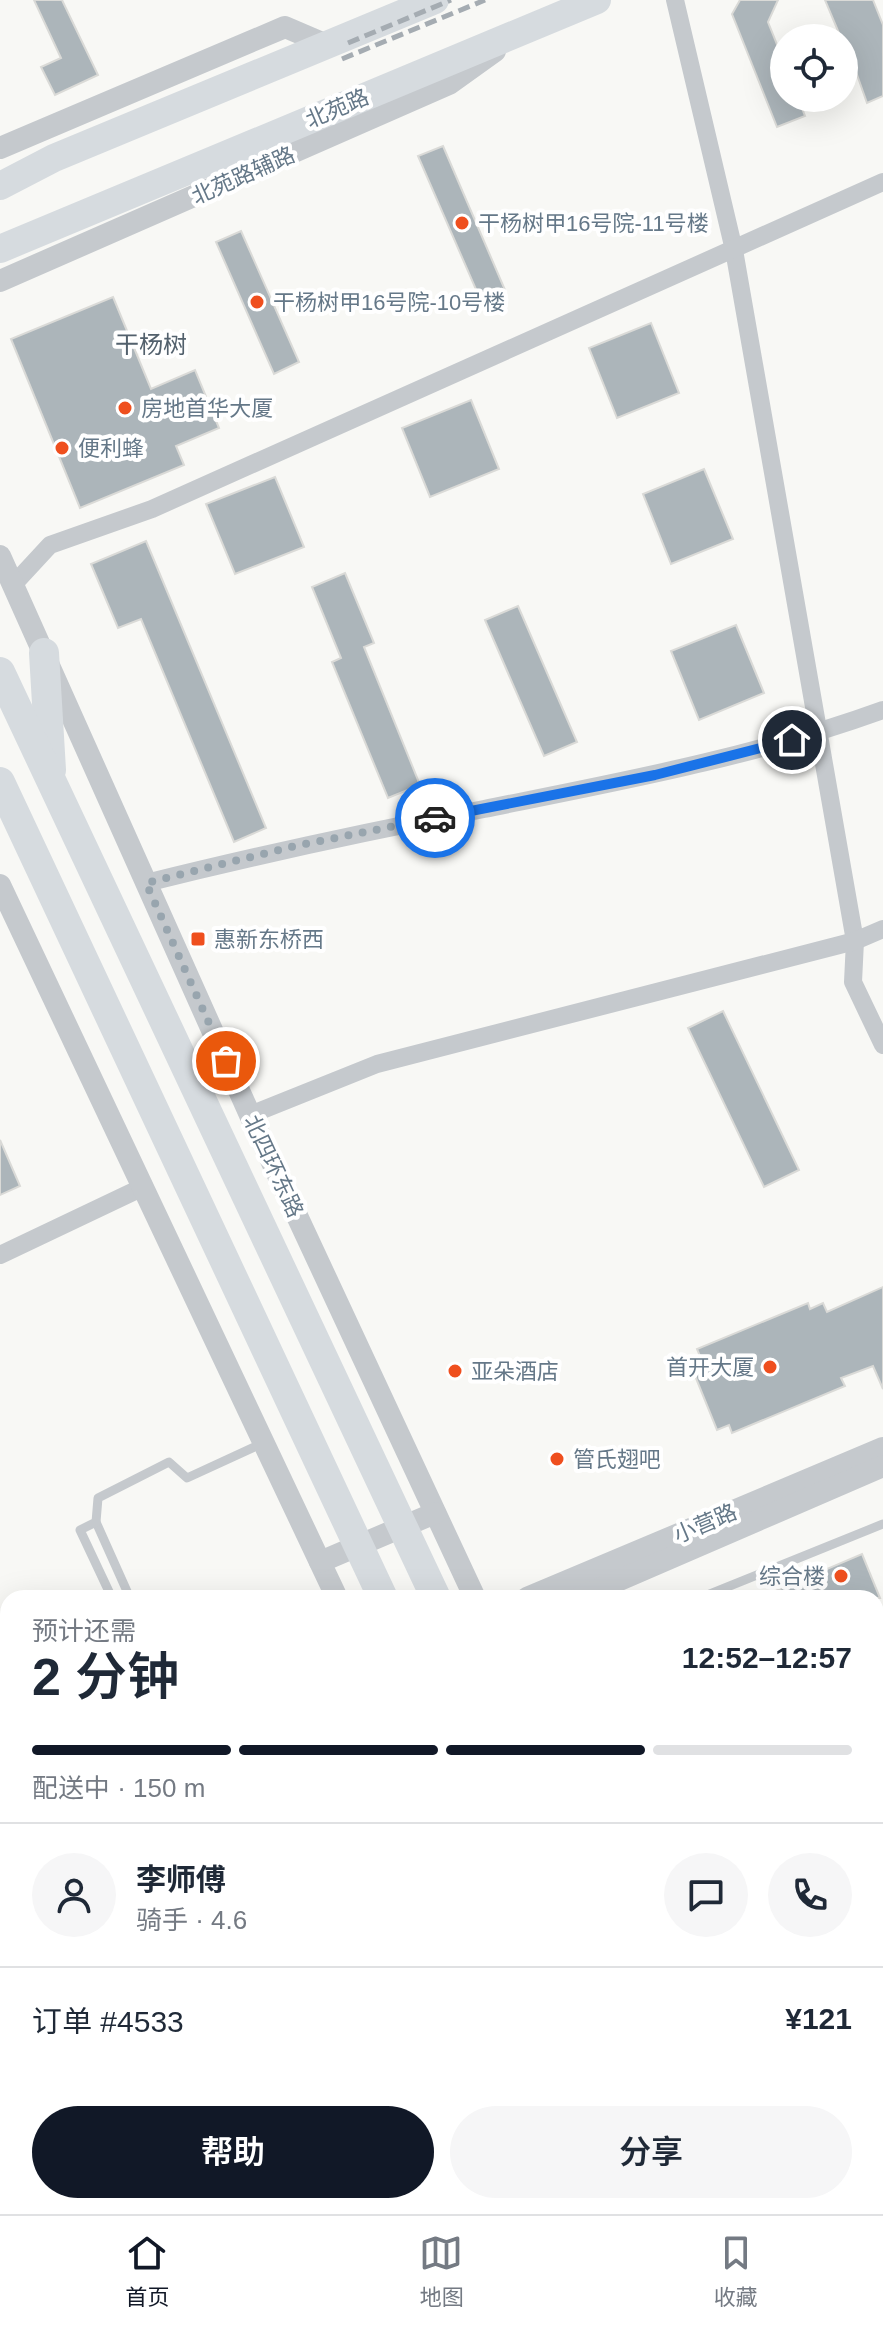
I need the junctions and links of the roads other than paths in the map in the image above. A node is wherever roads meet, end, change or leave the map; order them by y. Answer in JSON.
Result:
{"nodes":[{"id":1,"x":435,"y":0,"type":"edge"},
{"id":2,"x":597,"y":0,"type":"edge"},
{"id":3,"x":675,"y":0,"type":"edge"},
{"id":4,"x":520,"y":32,"type":"junction"},
{"id":5,"x":327,"y":45,"type":"junction"},
{"id":6,"x":0,"y":148,"type":"edge"},
{"id":7,"x":883,"y":182,"type":"edge"},
{"id":8,"x":0,"y":186,"type":"edge"},
{"id":9,"x":0,"y":249,"type":"edge"},
{"id":10,"x":734,"y":250,"type":"junction"},
{"id":11,"x":0,"y":281,"type":"edge"},
{"id":12,"x":0,"y":556,"type":"edge"},
{"id":13,"x":13,"y":585,"type":"junction"},
{"id":14,"x":44,"y":653,"type":"junction"},
{"id":15,"x":0,"y":672,"type":"edge"},
{"id":16,"x":883,"y":710,"type":"edge"},
{"id":17,"x":820,"y":733,"type":"junction"},
{"id":18,"x":0,"y":782,"type":"edge"},
{"id":19,"x":52,"y":788,"type":"junction"},
{"id":20,"x":146,"y":883,"type":"junction"},
{"id":21,"x":0,"y":885,"type":"edge"},
{"id":22,"x":883,"y":929,"type":"edge"},
{"id":23,"x":855,"y":941,"type":"junction"},
{"id":24,"x":883,"y":1045,"type":"edge"},
{"id":25,"x":250,"y":1115,"type":"junction"},
{"id":26,"x":141,"y":1188,"type":"junction"},
{"id":27,"x":0,"y":1255,"type":"edge"},
{"id":28,"x":263,"y":1443,"type":"junction"},
{"id":29,"x":883,"y":1448,"type":"edge"},
{"id":30,"x":883,"y":1466,"type":"edge"},
{"id":31,"x":435,"y":1513,"type":"junction"},
{"id":32,"x":96,"y":1522,"type":"junction"},
{"id":33,"x":883,"y":1524,"type":"edge"},
{"id":34,"x":320,"y":1562,"type":"junction"},
{"id":35,"x":108,"y":1590,"type":"edge"},
{"id":36,"x":126,"y":1590,"type":"edge"},
{"id":37,"x":333,"y":1590,"type":"edge"},
{"id":38,"x":379,"y":1590,"type":"edge"},
{"id":39,"x":432,"y":1590,"type":"edge"},
{"id":40,"x":471,"y":1590,"type":"edge"},
{"id":41,"x":546,"y":1590,"type":"edge"},
{"id":42,"x":596,"y":1590,"type":"edge"},
{"id":43,"x":720,"y":1590,"type":"edge"}],
"edges":[{"from":1,"to":5,"type":"main road"},
{"from":2,"to":4,"type":"main road","name":"北苑路"},
{"from":3,"to":10,"type":"street"},
{"from":4,"to":9,"type":"main road","name":"北苑路"},
{"from":4,"to":11,"type":"street","name":"北苑路辅路"},
{"from":5,"to":6,"type":"street"},
{"from":5,"to":8,"type":"main road"},
{"from":7,"to":10,"type":"street"},
{"from":10,"to":13,"type":"street"},
{"from":10,"to":17,"type":"street"},
{"from":12,"to":13,"type":"street","name":"北四环东路"},
{"from":13,"to":14,"type":"street","name":"北四环东路"},
{"from":14,"to":19,"type":"highway"},
{"from":14,"to":20,"type":"street","name":"北四环东路"},
{"from":15,"to":19,"type":"highway","name":"北四环东路"},
{"from":16,"to":17,"type":"street"},
{"from":17,"to":20,"type":"street"},
{"from":17,"to":23,"type":"street"},
{"from":18,"to":38,"type":"highway"},
{"from":19,"to":39,"type":"highway","name":"北四环东路"},
{"from":20,"to":25,"type":"street","name":"北四环东路"},
{"from":21,"to":26,"type":"street"},
{"from":22,"to":23,"type":"street"},
{"from":23,"to":24,"type":"street"},
{"from":23,"to":25,"type":"street"},
{"from":25,"to":31,"type":"street","name":"北四环东路"},
{"from":26,"to":27,"type":"street"},
{"from":26,"to":28,"type":"street"},
{"from":28,"to":32,"type":"lane"},
{"from":28,"to":34,"type":"street"},
{"from":29,"to":41,"type":"street","name":"小营路"},
{"from":30,"to":42,"type":"street","name":"小营路"},
{"from":31,"to":34,"type":"street"},
{"from":31,"to":40,"type":"street","name":"北四环东路"},
{"from":32,"to":35,"type":"lane"},
{"from":32,"to":36,"type":"lane"},
{"from":33,"to":43,"type":"lane"},
{"from":34,"to":37,"type":"street"}]}
